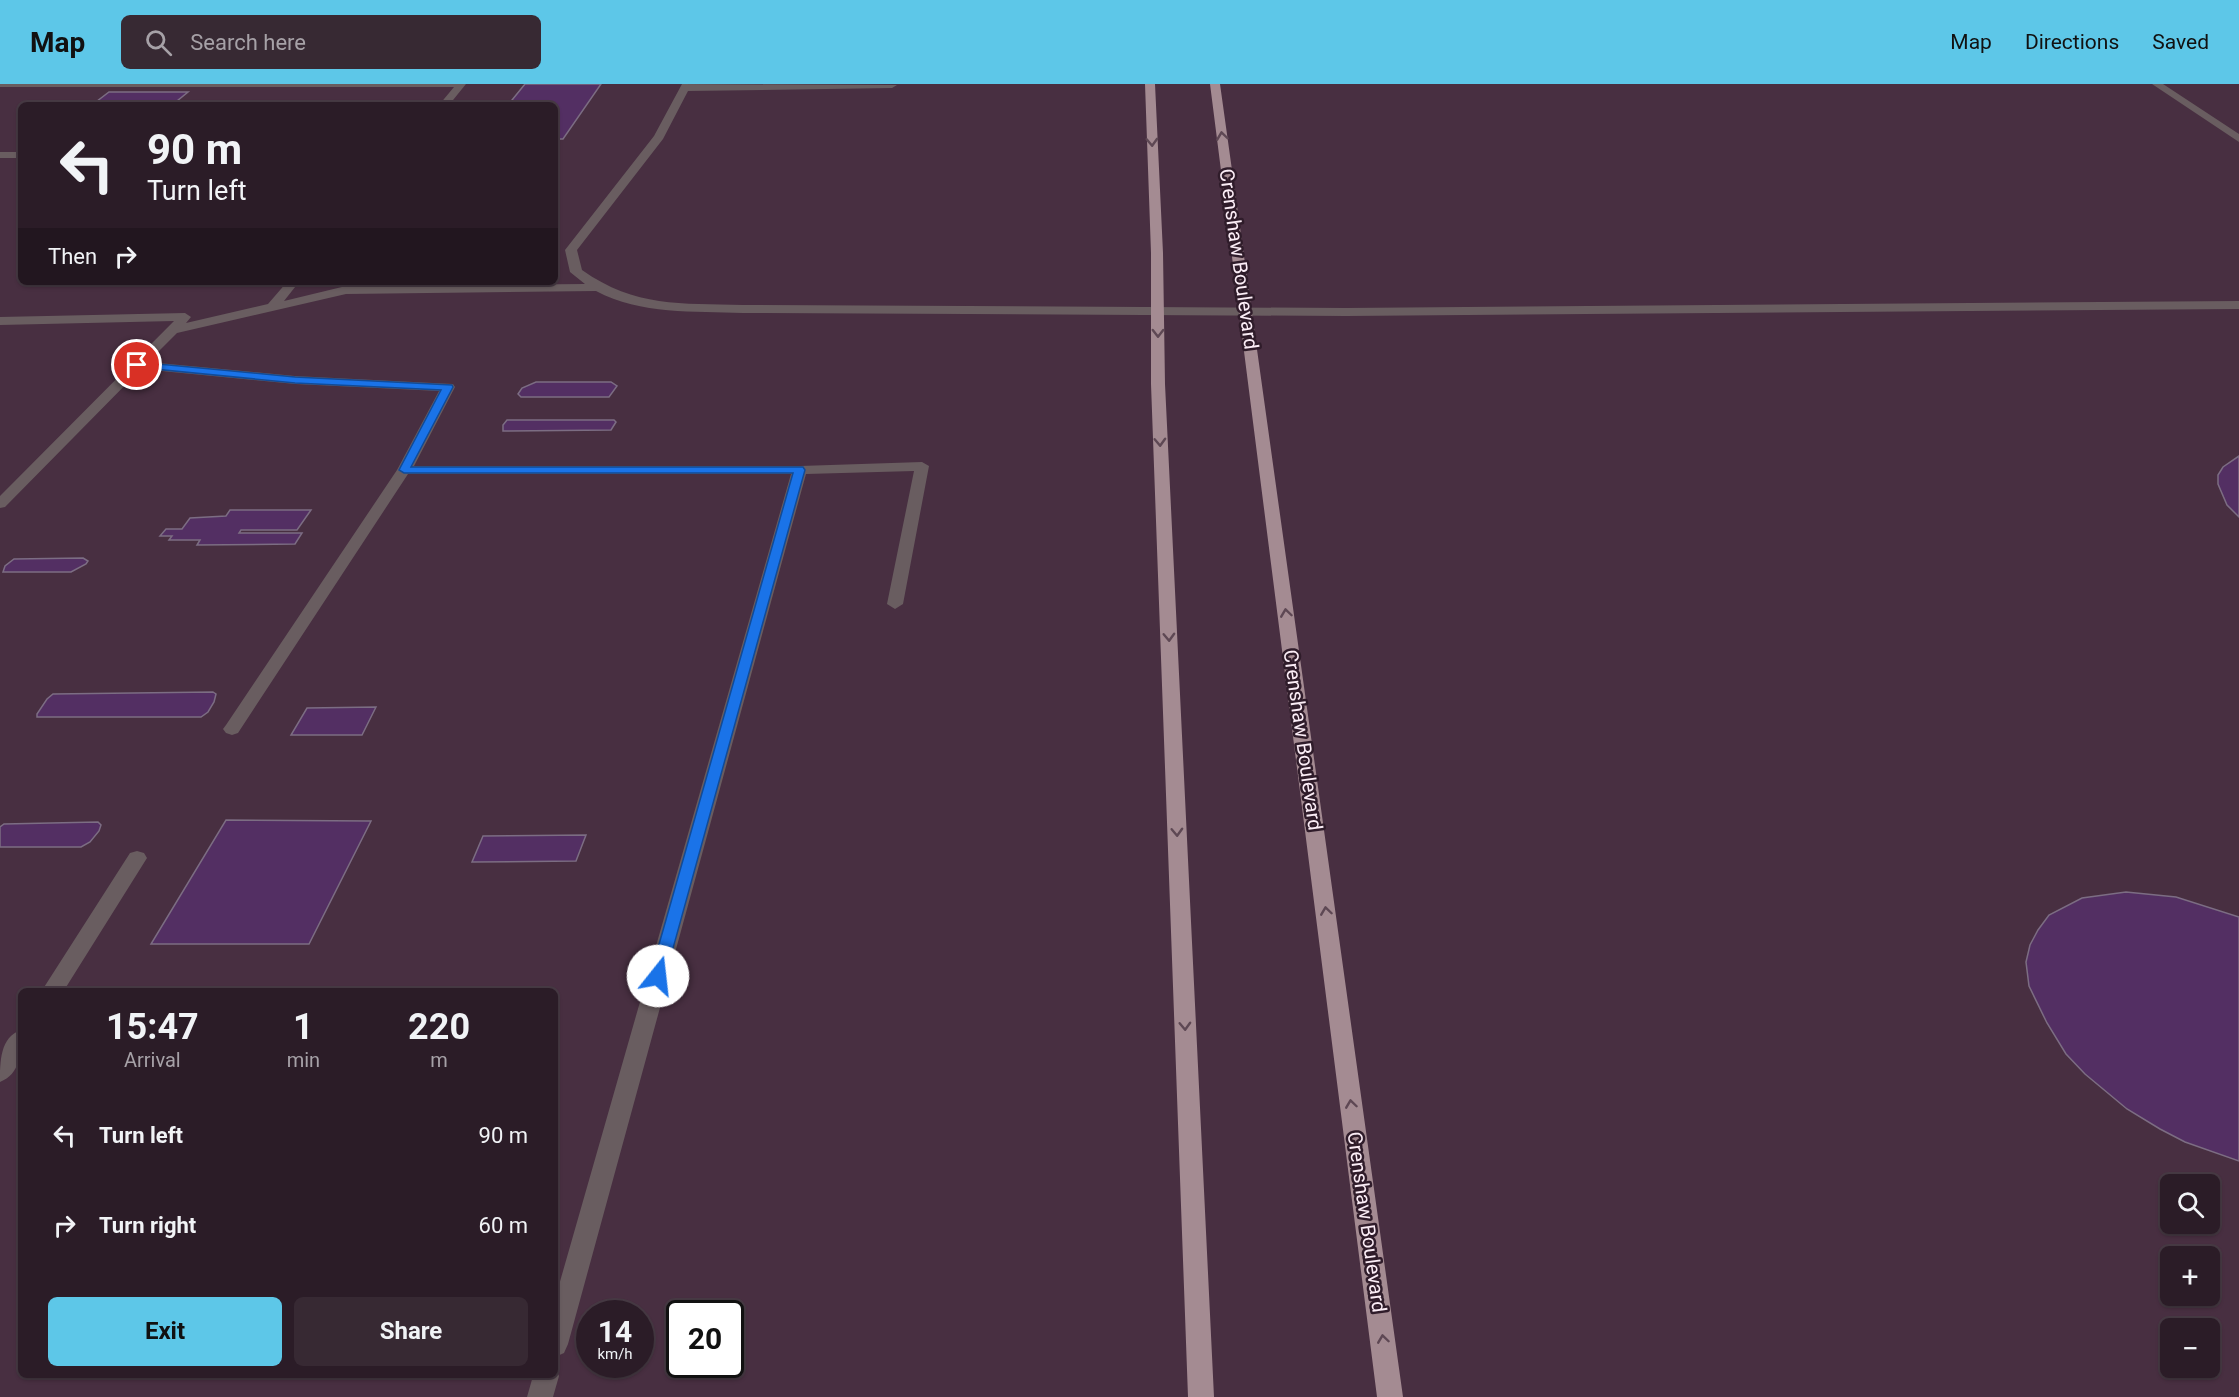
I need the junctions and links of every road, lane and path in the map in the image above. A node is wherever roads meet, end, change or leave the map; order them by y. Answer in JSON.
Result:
{"nodes":[{"id":1,"x":0,"y":84,"type":"edge"},
{"id":2,"x":461,"y":84,"type":"edge"},
{"id":3,"x":1150,"y":84,"type":"edge"},
{"id":4,"x":1215,"y":84,"type":"edge"},
{"id":5,"x":2157,"y":84,"type":"edge"},
{"id":6,"x":892,"y":85,"type":"edge"},
{"id":7,"x":686,"y":86,"type":"edge"},
{"id":8,"x":446,"y":102,"type":"edge"},
{"id":9,"x":2239,"y":139,"type":"edge"},
{"id":10,"x":0,"y":155,"type":"edge"},
{"id":11,"x":18,"y":155,"type":"edge"},
{"id":12,"x":290,"y":285,"type":"edge"},
{"id":13,"x":599,"y":287,"type":"junction"},
{"id":14,"x":2239,"y":305,"type":"edge"},
{"id":15,"x":271,"y":308,"type":"junction"},
{"id":16,"x":0,"y":321,"type":"edge"},
{"id":17,"x":172,"y":330,"type":"junction"},
{"id":18,"x":137,"y":365,"type":"junction"},
{"id":19,"x":404,"y":470,"type":"junction"},
{"id":20,"x":800,"y":470,"type":"junction"},
{"id":21,"x":0,"y":504,"type":"edge"},
{"id":22,"x":895,"y":604,"type":"dead end"},
{"id":23,"x":232,"y":729,"type":"dead end"},
{"id":24,"x":137,"y":858,"type":"dead end"},
{"id":25,"x":54,"y":988,"type":"edge"},
{"id":26,"x":18,"y":1044,"type":"edge"},
{"id":27,"x":0,"y":1071,"type":"edge"},
{"id":28,"x":558,"y":1333,"type":"edge"},
{"id":29,"x":545,"y":1378,"type":"edge"},
{"id":30,"x":540,"y":1397,"type":"edge"},
{"id":31,"x":1201,"y":1397,"type":"edge"},
{"id":32,"x":1390,"y":1397,"type":"edge"}],
"edges":[{"from":1,"to":2,"type":"lane"},
{"from":2,"to":8,"type":"lane"},
{"from":3,"to":31,"type":"main road","one_way":true},
{"from":32,"to":4,"type":"main road","name":"Crenshaw Boulevard","one_way":true},
{"from":5,"to":9,"type":"lane"},
{"from":6,"to":7,"type":"lane"},
{"from":7,"to":13,"type":"lane"},
{"from":10,"to":11,"type":"lane"},
{"from":12,"to":15,"type":"lane"},
{"from":13,"to":14,"type":"lane"},
{"from":13,"to":15,"type":"lane"},
{"from":15,"to":17,"type":"lane"},
{"from":16,"to":17,"type":"lane"},
{"from":17,"to":18,"type":"lane"},
{"from":18,"to":19,"type":"lane"},
{"from":18,"to":21,"type":"lane"},
{"from":19,"to":20,"type":"lane"},
{"from":19,"to":23,"type":"lane"},
{"from":20,"to":22,"type":"lane"},
{"from":20,"to":28,"type":"lane"},
{"from":24,"to":25,"type":"lane"},
{"from":26,"to":27,"type":"lane"},
{"from":29,"to":30,"type":"lane"}]}
